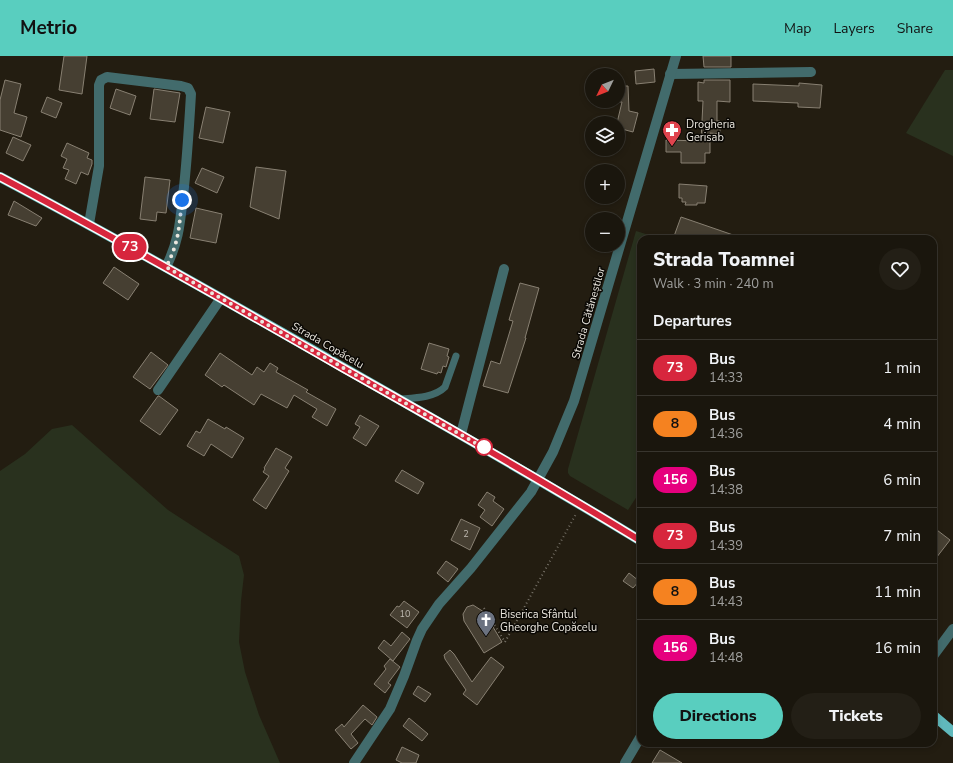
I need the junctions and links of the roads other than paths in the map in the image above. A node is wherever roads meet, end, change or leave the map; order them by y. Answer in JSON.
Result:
{"nodes":[{"id":1,"x":676,"y":56,"type":"edge"},
{"id":2,"x":811,"y":72,"type":"dead end"},
{"id":3,"x":670,"y":74,"type":"junction"},
{"id":4,"x":0,"y":177,"type":"edge"},
{"id":5,"x":89,"y":224,"type":"junction"},
{"id":6,"x":166,"y":267,"type":"junction"},
{"id":7,"x":504,"y":269,"type":"dead end"},
{"id":8,"x":221,"y":298,"type":"junction"},
{"id":9,"x":456,"y":356,"type":"dead end"},
{"id":10,"x":158,"y":390,"type":"dead end"},
{"id":11,"x":400,"y":399,"type":"junction"},
{"id":12,"x":460,"y":434,"type":"junction"},
{"id":13,"x":538,"y":479,"type":"junction"},
{"id":14,"x":637,"y":539,"type":"edge"},
{"id":15,"x":953,"y":629,"type":"edge"},
{"id":16,"x":937,"y":651,"type":"edge"},
{"id":17,"x":937,"y":718,"type":"edge"},
{"id":18,"x":953,"y":732,"type":"edge"},
{"id":19,"x":637,"y":743,"type":"edge"},
{"id":20,"x":354,"y":763,"type":"edge"},
{"id":21,"x":625,"y":763,"type":"edge"}],
"edges":[{"from":1,"to":3,"type":"street","name":"Strada Cătăneștilor"},
{"from":2,"to":3,"type":"street"},
{"from":3,"to":13,"type":"street","name":"Strada Cătăneștilor"},
{"from":4,"to":5,"type":"main road","name":"Strada Copăcelu"},
{"from":5,"to":6,"type":"main road","name":"Strada Copăcelu"},
{"from":5,"to":6,"type":"street"},
{"from":6,"to":8,"type":"main road","name":"Strada Copăcelu"},
{"from":7,"to":12,"type":"street"},
{"from":8,"to":10,"type":"street"},
{"from":8,"to":11,"type":"main road","name":"Strada Copăcelu"},
{"from":9,"to":11,"type":"lane"},
{"from":11,"to":12,"type":"main road","name":"Strada Copăcelu"},
{"from":12,"to":13,"type":"main road","name":"Strada Copăcelu"},
{"from":13,"to":14,"type":"main road","name":"Strada Copăcelu"},
{"from":13,"to":20,"type":"street","name":"Strada Cătăneștilor"},
{"from":15,"to":16,"type":"street"},
{"from":17,"to":18,"type":"main road"},
{"from":19,"to":21,"type":"street"}]}
